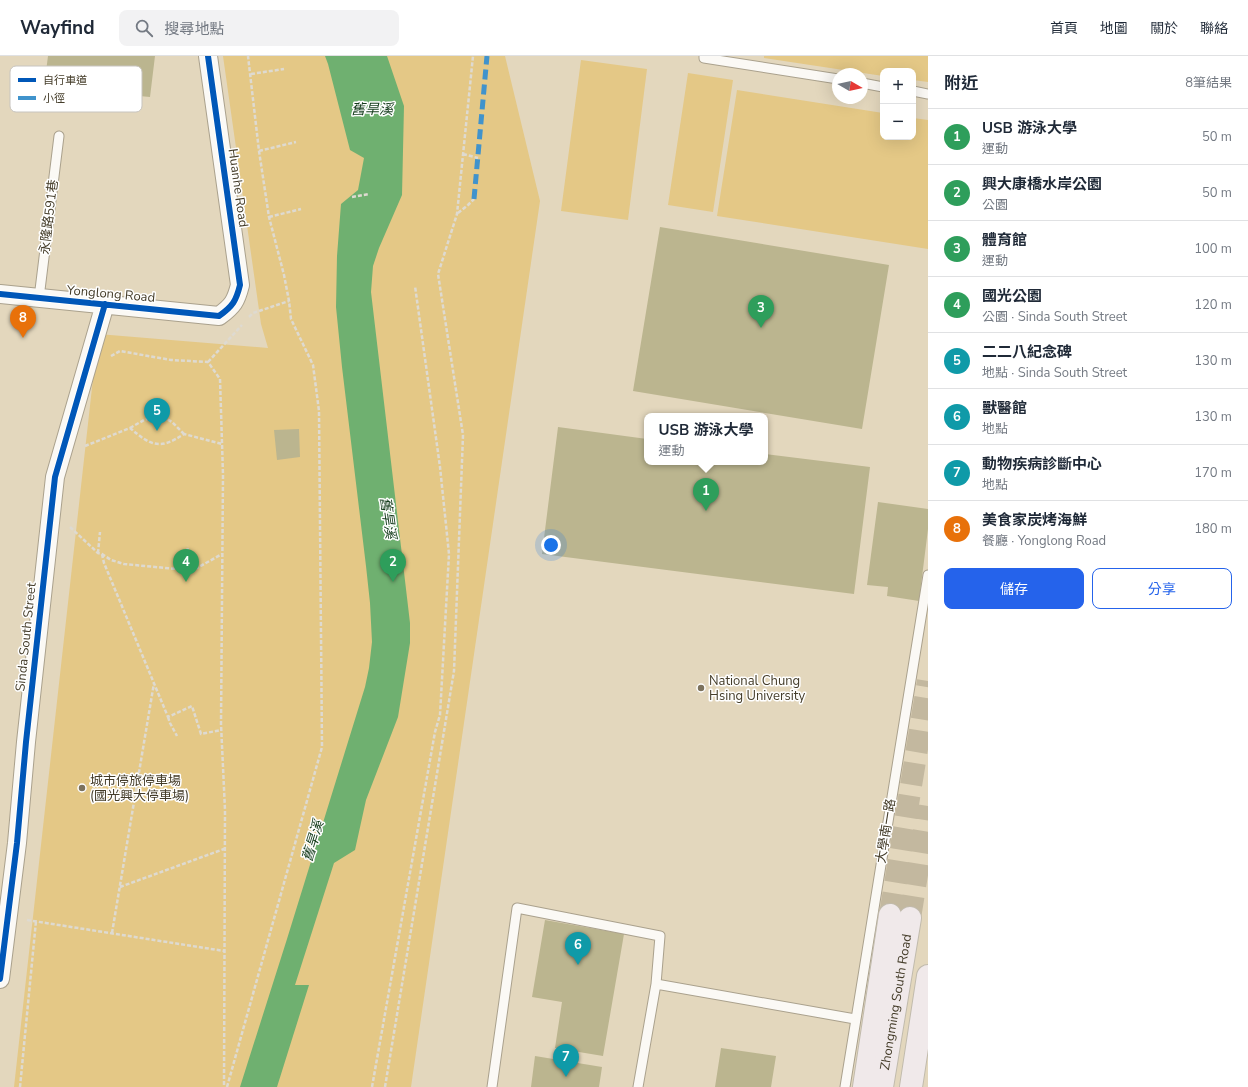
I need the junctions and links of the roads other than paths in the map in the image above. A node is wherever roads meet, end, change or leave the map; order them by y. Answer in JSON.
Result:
{"nodes":[{"id":1,"x":208,"y":56,"type":"edge"},
{"id":2,"x":704,"y":56,"type":"edge"},
{"id":3,"x":832,"y":78,"type":"edge"},
{"id":4,"x":868,"y":84,"type":"edge"},
{"id":5,"x":880,"y":86,"type":"edge"},
{"id":6,"x":916,"y":92,"type":"edge"},
{"id":7,"x":928,"y":94,"type":"edge"},
{"id":8,"x":59,"y":136,"type":"dead end"},
{"id":9,"x":0,"y":294,"type":"edge"},
{"id":10,"x":39,"y":298,"type":"junction"},
{"id":11,"x":105,"y":304,"type":"junction"},
{"id":12,"x":220,"y":316,"type":"joint"},
{"id":13,"x":928,"y":575,"type":"edge"},
{"id":14,"x":10,"y":922,"type":"edge"},
{"id":15,"x":928,"y":976,"type":"edge"},
{"id":16,"x":0,"y":979,"type":"edge"},
{"id":17,"x":656,"y":984,"type":"junction"},
{"id":18,"x":856,"y":1018,"type":"junction"},
{"id":19,"x":492,"y":1087,"type":"edge"},
{"id":20,"x":638,"y":1087,"type":"edge"},
{"id":21,"x":845,"y":1087,"type":"edge"},
{"id":22,"x":864,"y":1087,"type":"edge"},
{"id":23,"x":882,"y":1087,"type":"edge"},
{"id":24,"x":911,"y":1087,"type":"edge"}],
"edges":[{"from":1,"to":12,"type":"street","name":"Huanhe Road"},
{"from":2,"to":3,"type":"lane"},
{"from":4,"to":5,"type":"lane"},
{"from":6,"to":7,"type":"lane"},
{"from":8,"to":10,"type":"lane","name":"永隆路591巷"},
{"from":9,"to":10,"type":"street","name":"Yonglong Road"},
{"from":10,"to":11,"type":"street","name":"Yonglong Road"},
{"from":11,"to":12,"type":"street","name":"Yonglong Road"},
{"from":11,"to":14,"type":"street","name":"Sinda South Street"},
{"from":13,"to":18,"type":"lane","name":"大學南一路"},
{"from":14,"to":16,"type":"street","name":"Sinda South Street"},
{"from":15,"to":24,"type":"main road"},
{"from":17,"to":18,"type":"lane"},
{"from":17,"to":19,"type":"lane"},
{"from":17,"to":20,"type":"lane"},
{"from":18,"to":21,"type":"lane","name":"大學南一路"},
{"from":22,"to":23,"type":"main road","name":"Zhongming South Road"}]}
